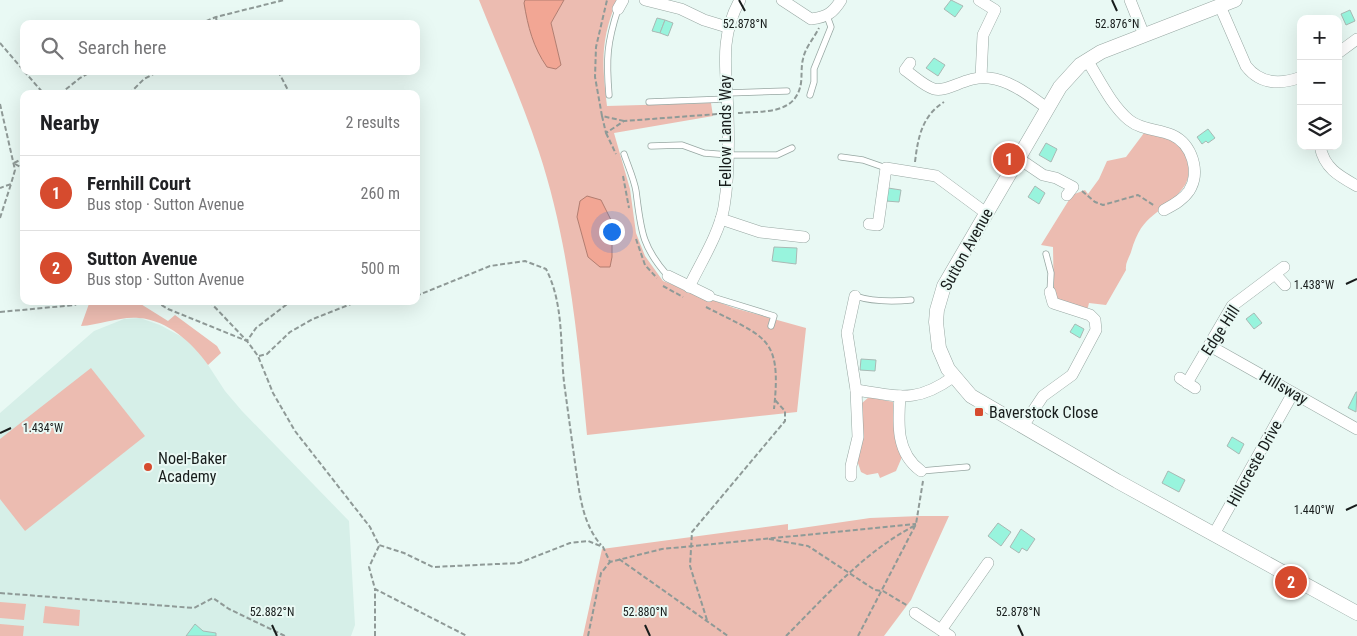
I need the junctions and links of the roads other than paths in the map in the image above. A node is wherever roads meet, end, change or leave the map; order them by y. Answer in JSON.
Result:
{"nodes":[{"id":1,"x":645,"y":0,"type":"edge"},
{"id":2,"x":740,"y":0,"type":"edge"},
{"id":3,"x":782,"y":0,"type":"edge"},
{"id":4,"x":841,"y":0,"type":"edge"},
{"id":5,"x":980,"y":0,"type":"edge"},
{"id":6,"x":1130,"y":0,"type":"edge"},
{"id":7,"x":1235,"y":0,"type":"edge"},
{"id":8,"x":621,"y":4,"type":"edge"},
{"id":9,"x":1220,"y":6,"type":"junction"},
{"id":10,"x":824,"y":17,"type":"junction"},
{"id":11,"x":727,"y":27,"type":"junction"},
{"id":12,"x":1144,"y":35,"type":"junction"},
{"id":13,"x":1357,"y":39,"type":"edge"},
{"id":14,"x":1342,"y":50,"type":"edge"},
{"id":15,"x":1084,"y":62,"type":"junction"},
{"id":16,"x":910,"y":63,"type":"dead end"},
{"id":17,"x":981,"y":77,"type":"junction"},
{"id":18,"x":1297,"y":79,"type":"edge"},
{"id":19,"x":942,"y":90,"type":"junction"},
{"id":20,"x":787,"y":91,"type":"dead end"},
{"id":21,"x":610,"y":95,"type":"dead end"},
{"id":22,"x":810,"y":95,"type":"dead end"},
{"id":23,"x":727,"y":96,"type":"junction"},
{"id":24,"x":649,"y":102,"type":"dead end"},
{"id":25,"x":944,"y":102,"type":"road end"},
{"id":26,"x":1047,"y":108,"type":"junction"},
{"id":27,"x":651,"y":146,"type":"dead end"},
{"id":28,"x":792,"y":148,"type":"dead end"},
{"id":29,"x":1321,"y":150,"type":"edge"},
{"id":30,"x":624,"y":154,"type":"dead end"},
{"id":31,"x":728,"y":155,"type":"junction"},
{"id":32,"x":841,"y":157,"type":"dead end"},
{"id":33,"x":1018,"y":158,"type":"junction"},
{"id":34,"x":886,"y":168,"type":"junction"},
{"id":35,"x":1357,"y":186,"type":"edge"},
{"id":36,"x":1070,"y":191,"type":"road end"},
{"id":37,"x":1164,"y":210,"type":"road end"},
{"id":38,"x":986,"y":213,"type":"junction"},
{"id":39,"x":721,"y":219,"type":"junction"},
{"id":40,"x":869,"y":224,"type":"dead end"},
{"id":41,"x":804,"y":237,"type":"dead end"},
{"id":42,"x":1046,"y":254,"type":"dead end"},
{"id":43,"x":668,"y":276,"type":"joint"},
{"id":44,"x":1284,"y":284,"type":"dead end"},
{"id":45,"x":689,"y":287,"type":"junction"},
{"id":46,"x":1050,"y":292,"type":"joint"},
{"id":47,"x":709,"y":296,"type":"joint"},
{"id":48,"x":855,"y":296,"type":"joint"},
{"id":49,"x":911,"y":300,"type":"dead end"},
{"id":50,"x":771,"y":326,"type":"dead end"},
{"id":51,"x":1210,"y":346,"type":"junction"},
{"id":52,"x":953,"y":377,"type":"junction"},
{"id":53,"x":1187,"y":383,"type":"dead end"},
{"id":54,"x":856,"y":390,"type":"junction"},
{"id":55,"x":1293,"y":393,"type":"junction"},
{"id":56,"x":900,"y":396,"type":"junction"},
{"id":57,"x":1023,"y":426,"type":"junction"},
{"id":58,"x":1357,"y":429,"type":"edge"},
{"id":59,"x":967,"y":467,"type":"dead end"},
{"id":60,"x":922,"y":471,"type":"joint"},
{"id":61,"x":852,"y":476,"type":"dead end"},
{"id":62,"x":1214,"y":534,"type":"junction"},
{"id":63,"x":988,"y":563,"type":"dead end"},
{"id":64,"x":915,"y":613,"type":"road end"},
{"id":65,"x":1357,"y":613,"type":"edge"},
{"id":66,"x":946,"y":633,"type":"edge"}],
"edges":[{"from":1,"to":11,"type":"street"},
{"from":2,"to":11,"type":"street","name":"Fellow Lands Way"},
{"from":3,"to":10,"type":"street"},
{"from":4,"to":10,"type":"street"},
{"from":5,"to":17,"type":"street"},
{"from":6,"to":12,"type":"street"},
{"from":7,"to":9,"type":"street"},
{"from":8,"to":21,"type":"lane"},
{"from":9,"to":12,"type":"street"},
{"from":9,"to":18,"type":"street"},
{"from":10,"to":22,"type":"lane"},
{"from":11,"to":23,"type":"street","name":"Fellow Lands Way"},
{"from":12,"to":15,"type":"street"},
{"from":13,"to":14,"type":"street"},
{"from":15,"to":26,"type":"street","name":"Sutton Avenue"},
{"from":15,"to":37,"type":"street"},
{"from":16,"to":19,"type":"street"},
{"from":17,"to":19,"type":"street"},
{"from":17,"to":26,"type":"street"},
{"from":19,"to":25,"type":"street"},
{"from":20,"to":23,"type":"lane"},
{"from":23,"to":24,"type":"lane"},
{"from":23,"to":31,"type":"street","name":"Fellow Lands Way"},
{"from":26,"to":33,"type":"street","name":"Sutton Avenue"},
{"from":27,"to":31,"type":"lane"},
{"from":28,"to":31,"type":"lane"},
{"from":29,"to":35,"type":"street"},
{"from":30,"to":43,"type":"lane"},
{"from":31,"to":39,"type":"street","name":"Fellow Lands Way"},
{"from":32,"to":34,"type":"lane"},
{"from":33,"to":36,"type":"street"},
{"from":33,"to":38,"type":"street","name":"Sutton Avenue"},
{"from":34,"to":38,"type":"street"},
{"from":34,"to":40,"type":"street"},
{"from":38,"to":52,"type":"street","name":"Sutton Avenue"},
{"from":39,"to":41,"type":"street"},
{"from":39,"to":45,"type":"street","name":"Fellow Lands Way"},
{"from":42,"to":46,"type":"lane"},
{"from":43,"to":45,"type":"street"},
{"from":44,"to":51,"type":"street","name":"Edge Hill"},
{"from":45,"to":47,"type":"street"},
{"from":46,"to":57,"type":"street"},
{"from":47,"to":50,"type":"lane"},
{"from":48,"to":49,"type":"lane"},
{"from":48,"to":54,"type":"street"},
{"from":51,"to":53,"type":"street","name":"Edge Hill"},
{"from":51,"to":55,"type":"street","name":"Hillsway"},
{"from":52,"to":56,"type":"street"},
{"from":52,"to":57,"type":"street","name":"Sutton Avenue"},
{"from":54,"to":56,"type":"street"},
{"from":54,"to":61,"type":"street"},
{"from":55,"to":58,"type":"street","name":"Hillsway"},
{"from":55,"to":62,"type":"street","name":"Hillcreste Drive"},
{"from":56,"to":60,"type":"street"},
{"from":57,"to":62,"type":"street","name":"Sutton Avenue"},
{"from":59,"to":60,"type":"lane"},
{"from":62,"to":65,"type":"street","name":"Sutton Avenue"},
{"from":63,"to":66,"type":"street"},
{"from":64,"to":66,"type":"street"}]}
